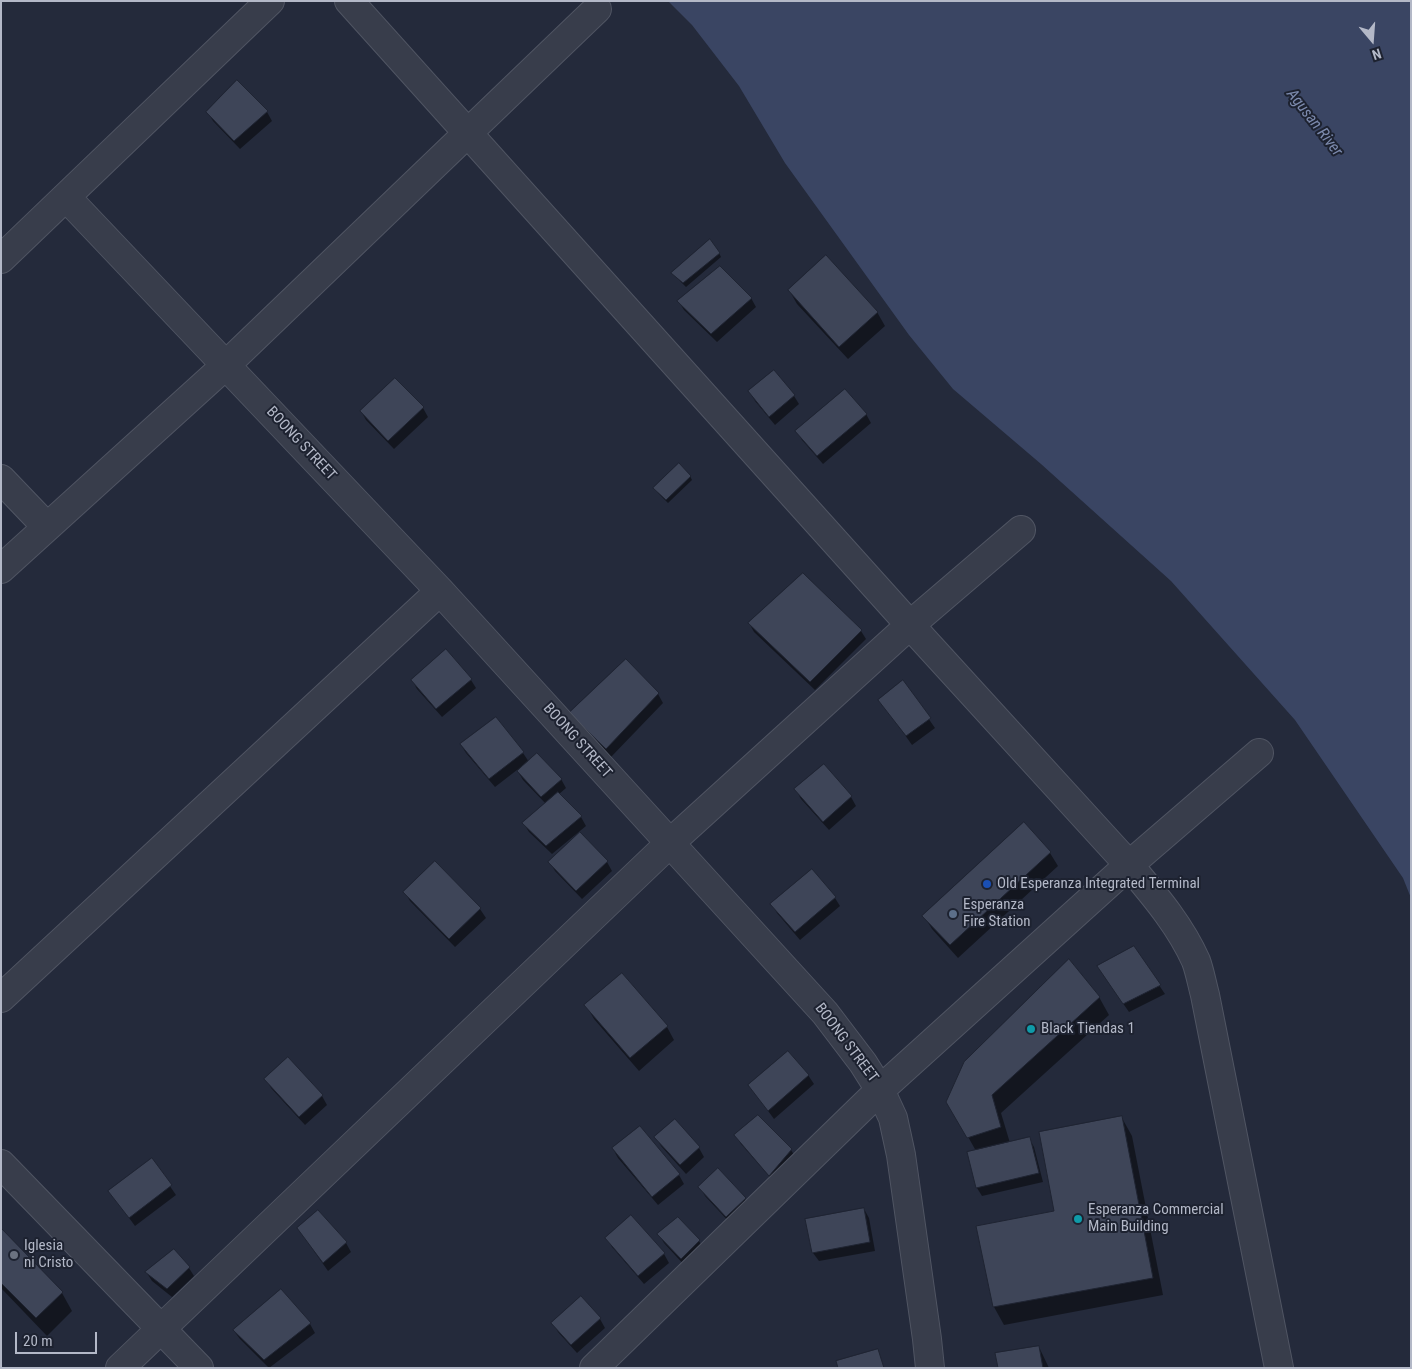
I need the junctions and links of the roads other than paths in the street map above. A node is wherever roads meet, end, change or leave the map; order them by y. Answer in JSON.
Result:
{"nodes":[{"id":1,"x":270,"y":1,"type":"edge"},
{"id":2,"x":348,"y":1,"type":"edge"},
{"id":3,"x":597,"y":9,"type":"dead end"},
{"id":4,"x":467,"y":133,"type":"junction"},
{"id":5,"x":66,"y":197,"type":"junction"},
{"id":6,"x":1,"y":259,"type":"edge"},
{"id":7,"x":226,"y":365,"type":"junction"},
{"id":8,"x":1,"y":479,"type":"edge"},
{"id":9,"x":47,"y":527,"type":"junction"},
{"id":10,"x":1021,"y":530,"type":"dead end"},
{"id":11,"x":1,"y":568,"type":"edge"},
{"id":12,"x":440,"y":591,"type":"junction"},
{"id":13,"x":910,"y":625,"type":"junction"},
{"id":14,"x":1258,"y":753,"type":"dead end"},
{"id":15,"x":670,"y":843,"type":"junction"},
{"id":16,"x":1129,"y":865,"type":"junction"},
{"id":17,"x":1,"y":998,"type":"edge"},
{"id":18,"x":880,"y":1090,"type":"junction"},
{"id":19,"x":1,"y":1164,"type":"edge"},
{"id":20,"x":162,"y":1329,"type":"junction"},
{"id":21,"x":120,"y":1368,"type":"edge"},
{"id":22,"x":199,"y":1368,"type":"edge"},
{"id":23,"x":594,"y":1368,"type":"edge"},
{"id":24,"x":930,"y":1368,"type":"edge"},
{"id":25,"x":1279,"y":1368,"type":"edge"}],
"edges":[{"from":1,"to":5,"type":"street"},
{"from":2,"to":4,"type":"street"},
{"from":3,"to":4,"type":"street"},
{"from":4,"to":7,"type":"street"},
{"from":4,"to":13,"type":"street"},
{"from":5,"to":6,"type":"street"},
{"from":5,"to":7,"type":"street","name":"BOONG STREET"},
{"from":7,"to":9,"type":"street"},
{"from":7,"to":12,"type":"street","name":"BOONG STREET"},
{"from":8,"to":9,"type":"street"},
{"from":9,"to":11,"type":"street"},
{"from":10,"to":13,"type":"street"},
{"from":12,"to":15,"type":"street","name":"BOONG STREET"},
{"from":12,"to":17,"type":"street"},
{"from":13,"to":15,"type":"street"},
{"from":13,"to":16,"type":"street"},
{"from":14,"to":16,"type":"street"},
{"from":15,"to":18,"type":"street","name":"BOONG STREET"},
{"from":15,"to":20,"type":"street"},
{"from":16,"to":18,"type":"street"},
{"from":16,"to":25,"type":"street"},
{"from":18,"to":23,"type":"street"},
{"from":18,"to":24,"type":"street","name":"BOONG STREET"},
{"from":19,"to":20,"type":"street"},
{"from":20,"to":21,"type":"street"},
{"from":20,"to":22,"type":"street"}]}
